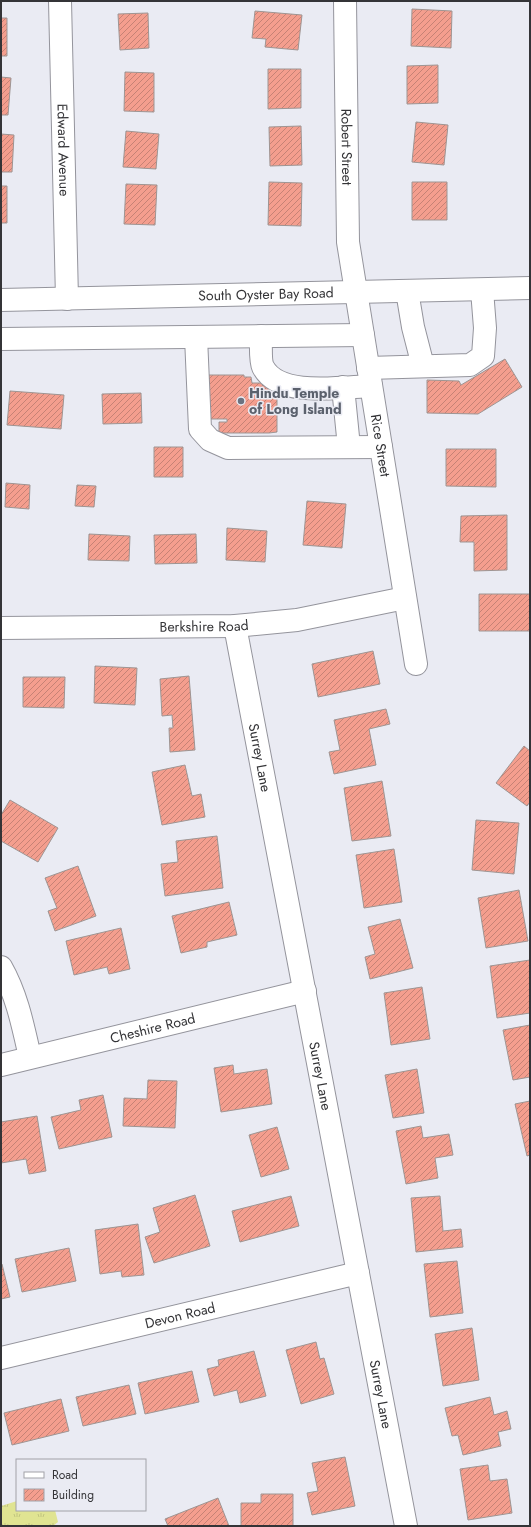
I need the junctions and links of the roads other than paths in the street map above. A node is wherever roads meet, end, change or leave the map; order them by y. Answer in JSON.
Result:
{"nodes":[{"id":1,"x":60,"y":1,"type":"edge"},
{"id":2,"x":345,"y":1,"type":"edge"},
{"id":3,"x":530,"y":288,"type":"edge"},
{"id":4,"x":482,"y":290,"type":"junction"},
{"id":5,"x":408,"y":291,"type":"junction"},
{"id":6,"x":356,"y":292,"type":"junction"},
{"id":7,"x":67,"y":299,"type":"junction"},
{"id":8,"x":1,"y":300,"type":"edge"},
{"id":9,"x":363,"y":335,"type":"junction"},
{"id":10,"x":261,"y":336,"type":"junction"},
{"id":11,"x":196,"y":337,"type":"junction"},
{"id":12,"x":1,"y":339,"type":"edge"},
{"id":13,"x":423,"y":366,"type":"junction"},
{"id":14,"x":369,"y":377,"type":"junction"},
{"id":15,"x":343,"y":387,"type":"junction"},
{"id":16,"x":349,"y":447,"type":"junction"},
{"id":17,"x":381,"y":447,"type":"junction"},
{"id":18,"x":405,"y":598,"type":"junction"},
{"id":19,"x":235,"y":626,"type":"junction"},
{"id":20,"x":1,"y":628,"type":"edge"},
{"id":21,"x":416,"y":664,"type":"dead end"},
{"id":22,"x":1,"y":967,"type":"edge"},
{"id":23,"x":305,"y":991,"type":"junction"},
{"id":24,"x":30,"y":1058,"type":"junction"},
{"id":25,"x":1,"y":1065,"type":"edge"},
{"id":26,"x":358,"y":1272,"type":"junction"},
{"id":27,"x":1,"y":1358,"type":"edge"},
{"id":28,"x":406,"y":1526,"type":"edge"}],
"edges":[{"from":1,"to":7,"type":"street","name":"Edward Avenue"},
{"from":2,"to":6,"type":"street","name":"Robert Street"},
{"from":3,"to":4,"type":"street","name":"South Oyster Bay Road"},
{"from":4,"to":5,"type":"street","name":"South Oyster Bay Road"},
{"from":4,"to":13,"type":"street"},
{"from":5,"to":6,"type":"street","name":"South Oyster Bay Road"},
{"from":5,"to":13,"type":"street"},
{"from":6,"to":7,"type":"street","name":"South Oyster Bay Road"},
{"from":6,"to":9,"type":"street","name":"Rice Street"},
{"from":7,"to":8,"type":"street","name":"South Oyster Bay Road"},
{"from":9,"to":10,"type":"street"},
{"from":9,"to":14,"type":"street","name":"Rice Street"},
{"from":10,"to":11,"type":"street"},
{"from":10,"to":15,"type":"street"},
{"from":11,"to":12,"type":"street"},
{"from":11,"to":16,"type":"street"},
{"from":13,"to":14,"type":"street"},
{"from":14,"to":15,"type":"street"},
{"from":14,"to":17,"type":"street","name":"Rice Street"},
{"from":15,"to":16,"type":"street"},
{"from":16,"to":17,"type":"street"},
{"from":17,"to":18,"type":"street","name":"Rice Street"},
{"from":18,"to":19,"type":"street","name":"Berkshire Road"},
{"from":18,"to":21,"type":"street","name":"Rice Street"},
{"from":19,"to":20,"type":"street","name":"Berkshire Road"},
{"from":19,"to":23,"type":"street","name":"Surrey Lane"},
{"from":22,"to":24,"type":"street"},
{"from":23,"to":24,"type":"street","name":"Cheshire Road"},
{"from":23,"to":26,"type":"street","name":"Surrey Lane"},
{"from":24,"to":25,"type":"street","name":"Cheshire Road"},
{"from":26,"to":27,"type":"street","name":"Devon Road"},
{"from":26,"to":28,"type":"street","name":"Surrey Lane"}]}
